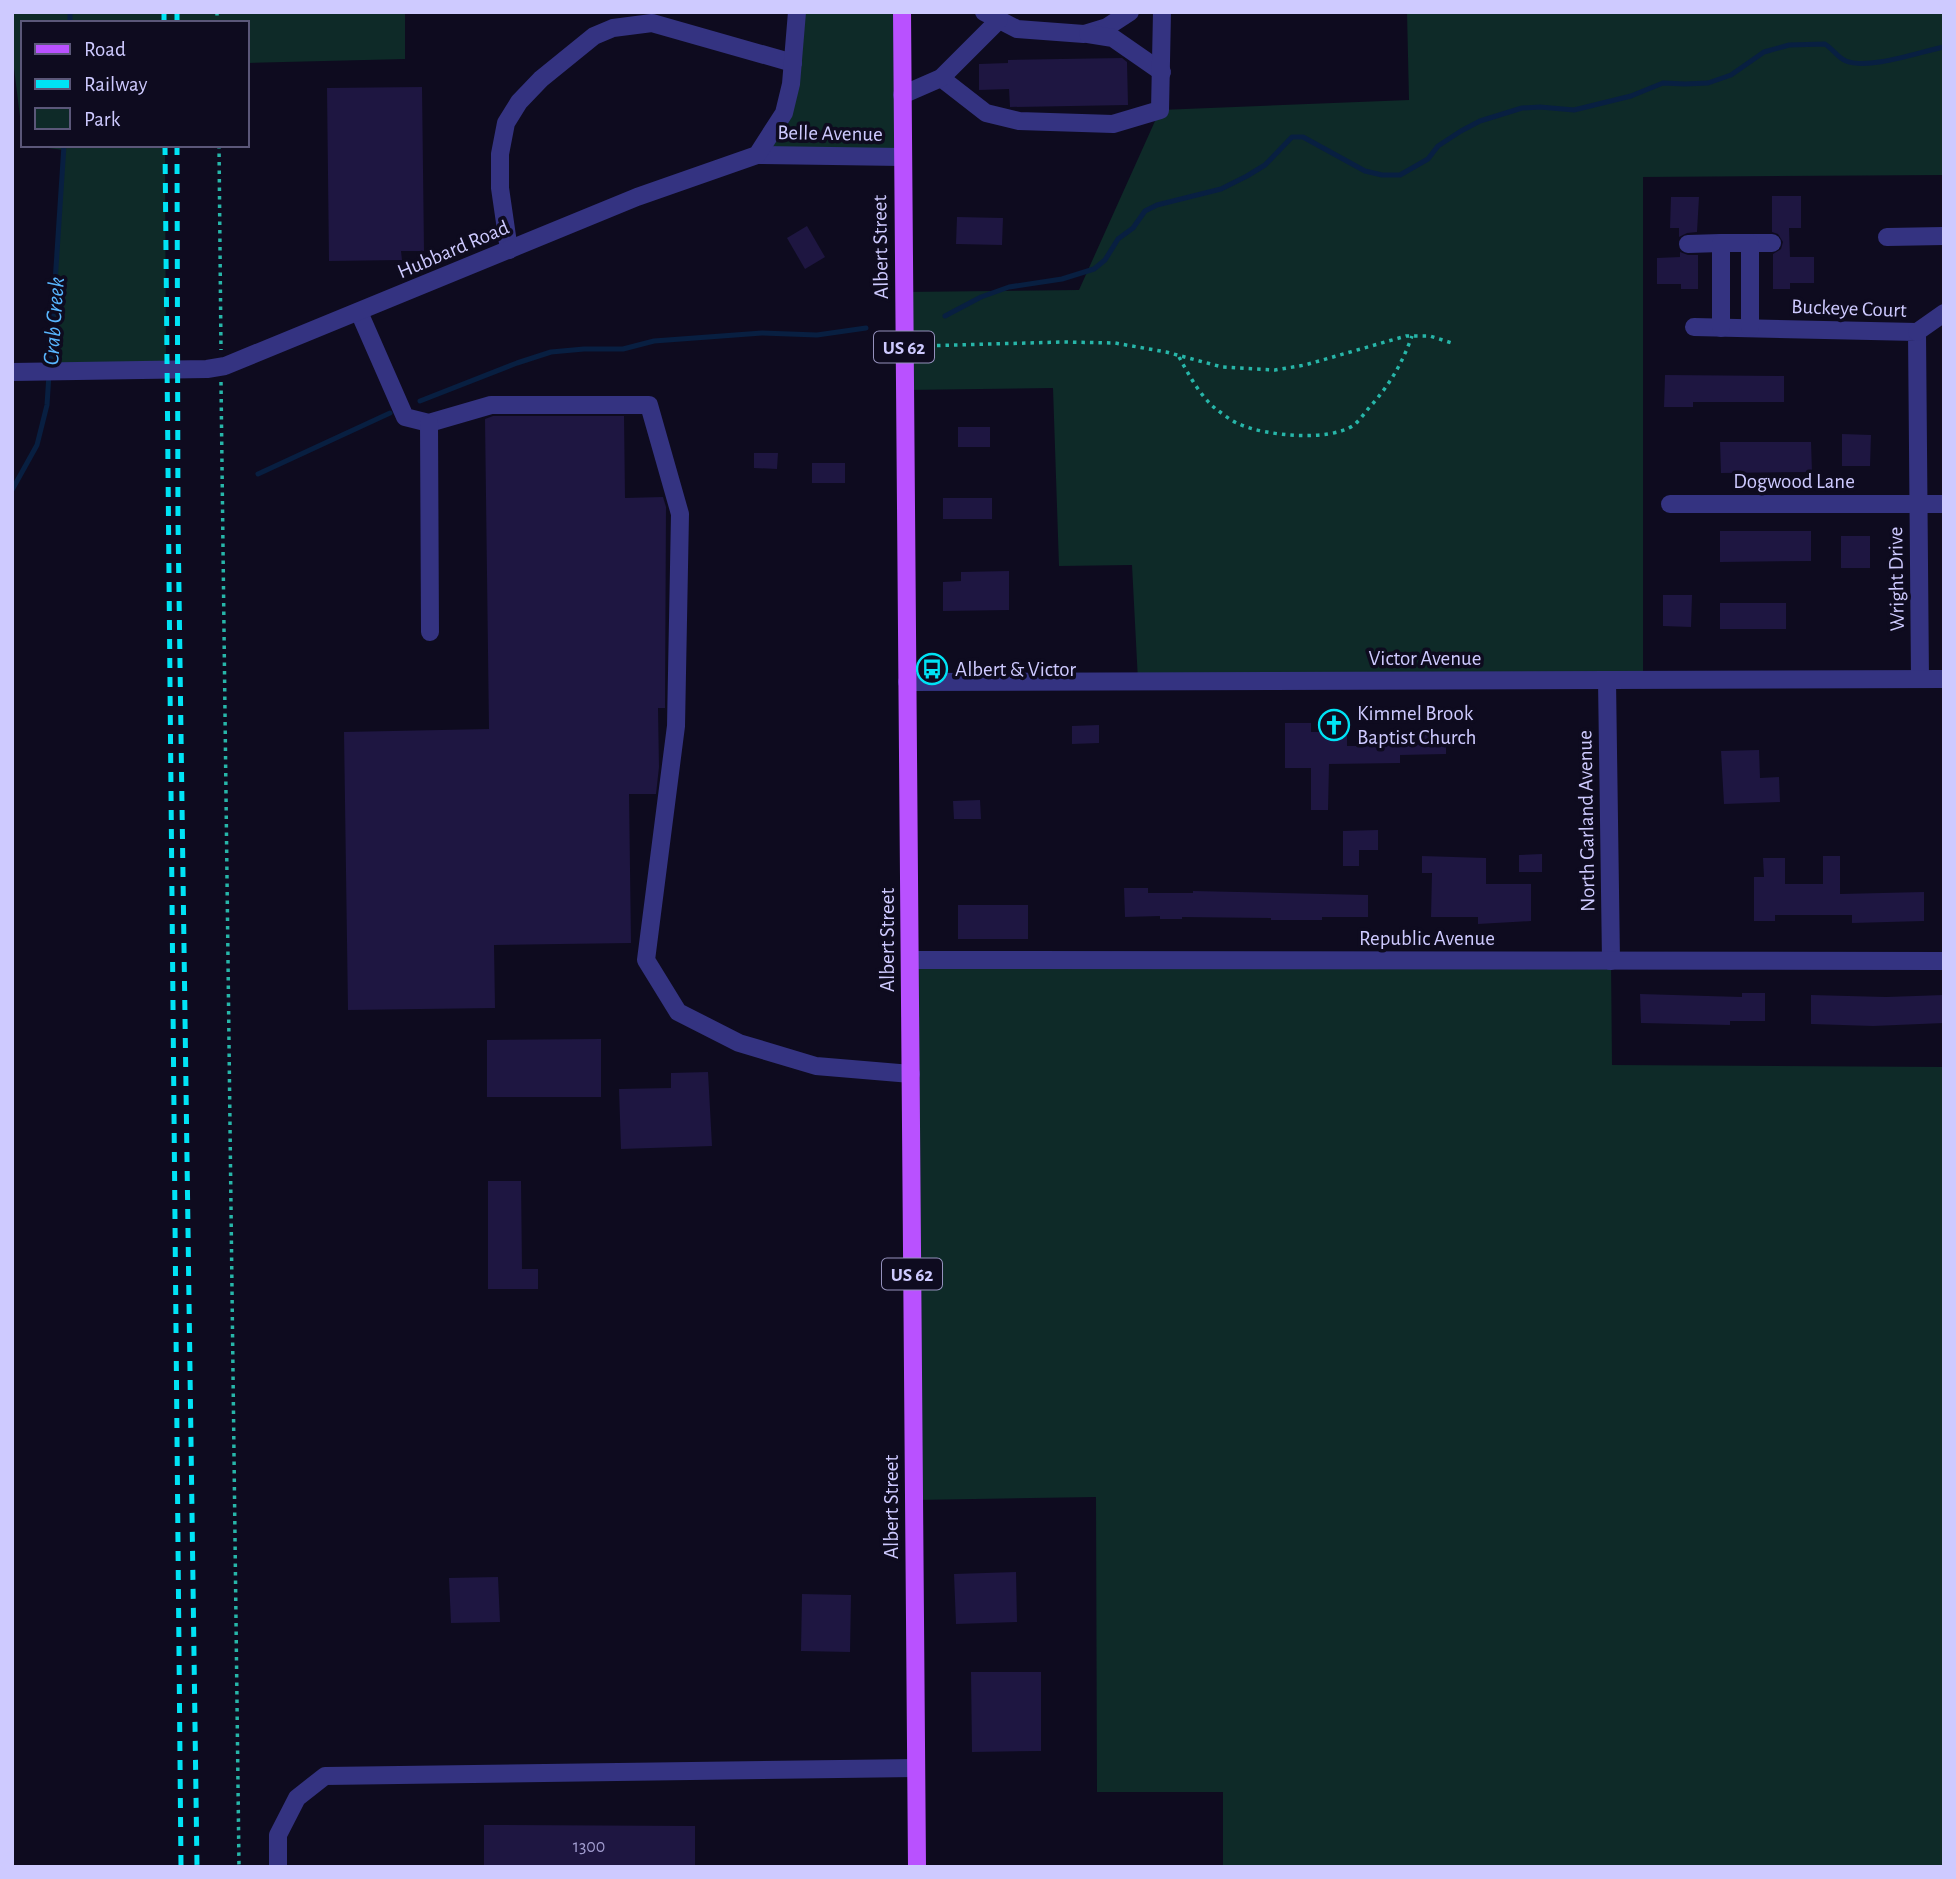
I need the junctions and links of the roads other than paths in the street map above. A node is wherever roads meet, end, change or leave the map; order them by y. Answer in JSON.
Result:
{"nodes":[{"id":1,"x":797,"y":12,"type":"edge"},
{"id":2,"x":902,"y":12,"type":"edge"},
{"id":3,"x":1130,"y":12,"type":"edge"},
{"id":4,"x":1162,"y":12,"type":"edge"},
{"id":5,"x":992,"y":16,"type":"edge"},
{"id":6,"x":1084,"y":34,"type":"junction"},
{"id":7,"x":793,"y":63,"type":"junction"},
{"id":8,"x":1162,"y":72,"type":"junction"},
{"id":9,"x":941,"y":78,"type":"junction"},
{"id":10,"x":902,"y":94,"type":"junction"},
{"id":11,"x":757,"y":155,"type":"junction"},
{"id":12,"x":902,"y":157,"type":"junction"},
{"id":13,"x":1944,"y":236,"type":"edge"},
{"id":14,"x":1887,"y":237,"type":"dead end"},
{"id":15,"x":1721,"y":243,"type":"junction"},
{"id":16,"x":1750,"y":243,"type":"junction"},
{"id":17,"x":1772,"y":243,"type":"dead end"},
{"id":18,"x":1688,"y":244,"type":"dead end"},
{"id":19,"x":509,"y":250,"type":"junction"},
{"id":20,"x":359,"y":313,"type":"junction"},
{"id":21,"x":1944,"y":313,"type":"edge"},
{"id":22,"x":1694,"y":327,"type":"dead end"},
{"id":23,"x":1721,"y":328,"type":"junction"},
{"id":24,"x":1750,"y":328,"type":"junction"},
{"id":25,"x":1917,"y":332,"type":"junction"},
{"id":26,"x":13,"y":372,"type":"edge"},
{"id":27,"x":429,"y":423,"type":"junction"},
{"id":28,"x":1670,"y":504,"type":"dead end"},
{"id":29,"x":1918,"y":504,"type":"junction"},
{"id":30,"x":1944,"y":504,"type":"edge"},
{"id":31,"x":430,"y":632,"type":"dead end"},
{"id":32,"x":1920,"y":679,"type":"junction"},
{"id":33,"x":1944,"y":679,"type":"edge"},
{"id":34,"x":1607,"y":680,"type":"junction"},
{"id":35,"x":907,"y":682,"type":"junction"},
{"id":36,"x":910,"y":960,"type":"junction"},
{"id":37,"x":1611,"y":961,"type":"junction"},
{"id":38,"x":1944,"y":961,"type":"edge"},
{"id":39,"x":911,"y":1074,"type":"junction"},
{"id":40,"x":916,"y":1769,"type":"junction"},
{"id":41,"x":278,"y":1867,"type":"edge"},
{"id":42,"x":917,"y":1867,"type":"edge"}],
"edges":[{"from":1,"to":7,"type":"street"},
{"from":2,"to":10,"type":"main road","name":"Albert Street","number":"US 62"},
{"from":3,"to":6,"type":"street"},
{"from":4,"to":8,"type":"street"},
{"from":5,"to":6,"type":"street"},
{"from":5,"to":9,"type":"street"},
{"from":6,"to":8,"type":"street"},
{"from":7,"to":11,"type":"street"},
{"from":7,"to":19,"type":"street"},
{"from":8,"to":9,"type":"street"},
{"from":9,"to":10,"type":"street"},
{"from":10,"to":12,"type":"main road","name":"Albert Street","number":"US 62"},
{"from":11,"to":12,"type":"street","name":"Belle Avenue"},
{"from":11,"to":19,"type":"street","name":"Hubbard Road"},
{"from":12,"to":35,"type":"main road","name":"Albert Street","number":"US 62"},
{"from":13,"to":14,"type":"street"},
{"from":15,"to":16,"type":"street"},
{"from":15,"to":18,"type":"street"},
{"from":15,"to":23,"type":"street"},
{"from":16,"to":17,"type":"street"},
{"from":16,"to":24,"type":"street"},
{"from":19,"to":20,"type":"street","name":"Hubbard Road"},
{"from":20,"to":26,"type":"street","name":"Hubbard Road"},
{"from":20,"to":27,"type":"street"},
{"from":21,"to":25,"type":"street"},
{"from":22,"to":23,"type":"street","name":"Buckeye Court"},
{"from":23,"to":24,"type":"street","name":"Buckeye Court"},
{"from":24,"to":25,"type":"street","name":"Buckeye Court"},
{"from":25,"to":29,"type":"street","name":"Buckeye Court"},
{"from":27,"to":31,"type":"street"},
{"from":27,"to":39,"type":"street"},
{"from":28,"to":29,"type":"street","name":"Dogwood Lane"},
{"from":29,"to":30,"type":"street","name":"Wright Drive"},
{"from":29,"to":32,"type":"street","name":"Wright Drive"},
{"from":32,"to":33,"type":"street","name":"Victor Avenue"},
{"from":32,"to":34,"type":"street","name":"Victor Avenue"},
{"from":34,"to":35,"type":"street","name":"Victor Avenue"},
{"from":34,"to":37,"type":"street","name":"North Garland Avenue"},
{"from":35,"to":36,"type":"main road","name":"Albert Street","number":"US 62"},
{"from":36,"to":37,"type":"street","name":"Republic Avenue"},
{"from":36,"to":39,"type":"main road","name":"Albert Street","number":"US 62"},
{"from":37,"to":38,"type":"street","name":"Republic Avenue"},
{"from":39,"to":40,"type":"main road","name":"Albert Street","number":"US 62"},
{"from":40,"to":41,"type":"street"},
{"from":40,"to":42,"type":"main road","name":"Albert Street","number":"US 62"}]}
